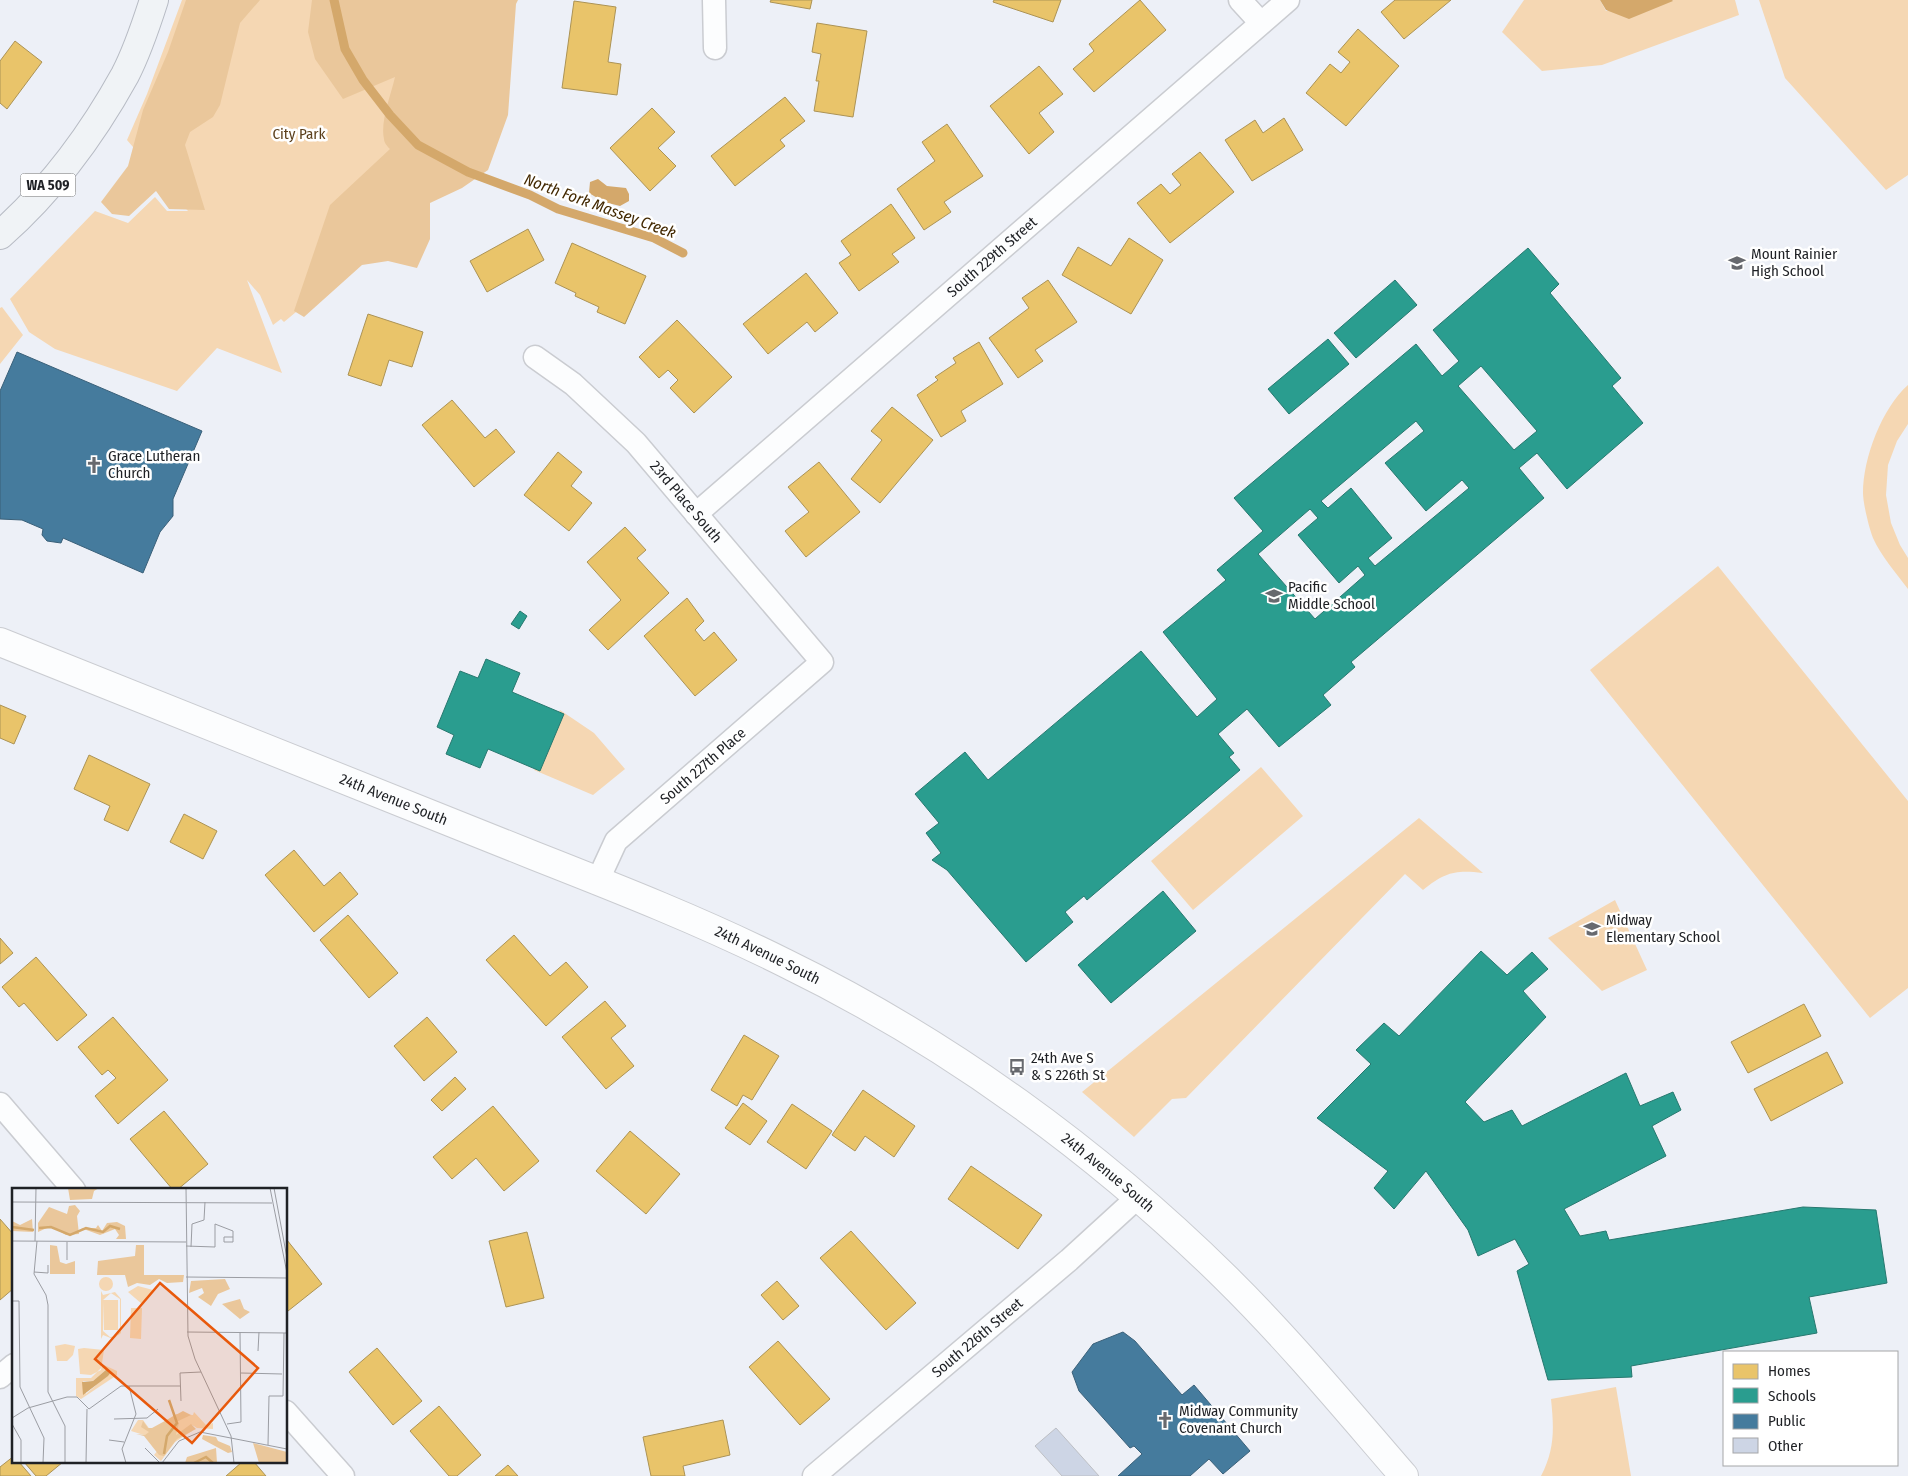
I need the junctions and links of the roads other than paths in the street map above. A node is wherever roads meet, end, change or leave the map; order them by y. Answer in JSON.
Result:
{"nodes":[{"id":1,"x":154,"y":0,"type":"edge"},
{"id":2,"x":714,"y":0,"type":"edge"},
{"id":3,"x":1240,"y":0,"type":"edge"},
{"id":4,"x":1288,"y":0,"type":"edge"},
{"id":5,"x":1261,"y":24,"type":"junction"},
{"id":6,"x":715,"y":48,"type":"dead end"},
{"id":7,"x":0,"y":235,"type":"edge"},
{"id":8,"x":535,"y":357,"type":"dead end"},
{"id":9,"x":696,"y":514,"type":"junction"},
{"id":10,"x":0,"y":642,"type":"edge"},
{"id":11,"x":822,"y":662,"type":"joint"},
{"id":12,"x":598,"y":880,"type":"junction"},
{"id":13,"x":0,"y":1104,"type":"edge"},
{"id":14,"x":72,"y":1188,"type":"edge"},
{"id":15,"x":1138,"y":1197,"type":"junction"},
{"id":16,"x":12,"y":1367,"type":"edge"},
{"id":17,"x":0,"y":1377,"type":"edge"},
{"id":18,"x":288,"y":1414,"type":"edge"},
{"id":19,"x":343,"y":1476,"type":"edge"},
{"id":20,"x":814,"y":1476,"type":"edge"},
{"id":21,"x":1404,"y":1476,"type":"edge"}],
"edges":[{"from":1,"to":7,"type":"main road","number":"WA 509"},
{"from":2,"to":6,"type":"street"},
{"from":3,"to":5,"type":"street"},
{"from":4,"to":5,"type":"street","name":"South 229th Street"},
{"from":5,"to":9,"type":"street","name":"South 229th Street"},
{"from":8,"to":9,"type":"street","name":"23rd Place South"},
{"from":9,"to":11,"type":"street","name":"23rd Place South"},
{"from":10,"to":12,"type":"street","name":"24th Avenue South"},
{"from":11,"to":12,"type":"street","name":"South 227th Place"},
{"from":12,"to":15,"type":"street","name":"24th Avenue South"},
{"from":13,"to":14,"type":"street"},
{"from":15,"to":20,"type":"street","name":"South 226th Street"},
{"from":15,"to":21,"type":"street","name":"24th Avenue South"},
{"from":16,"to":17,"type":"street"},
{"from":18,"to":19,"type":"street"}]}
